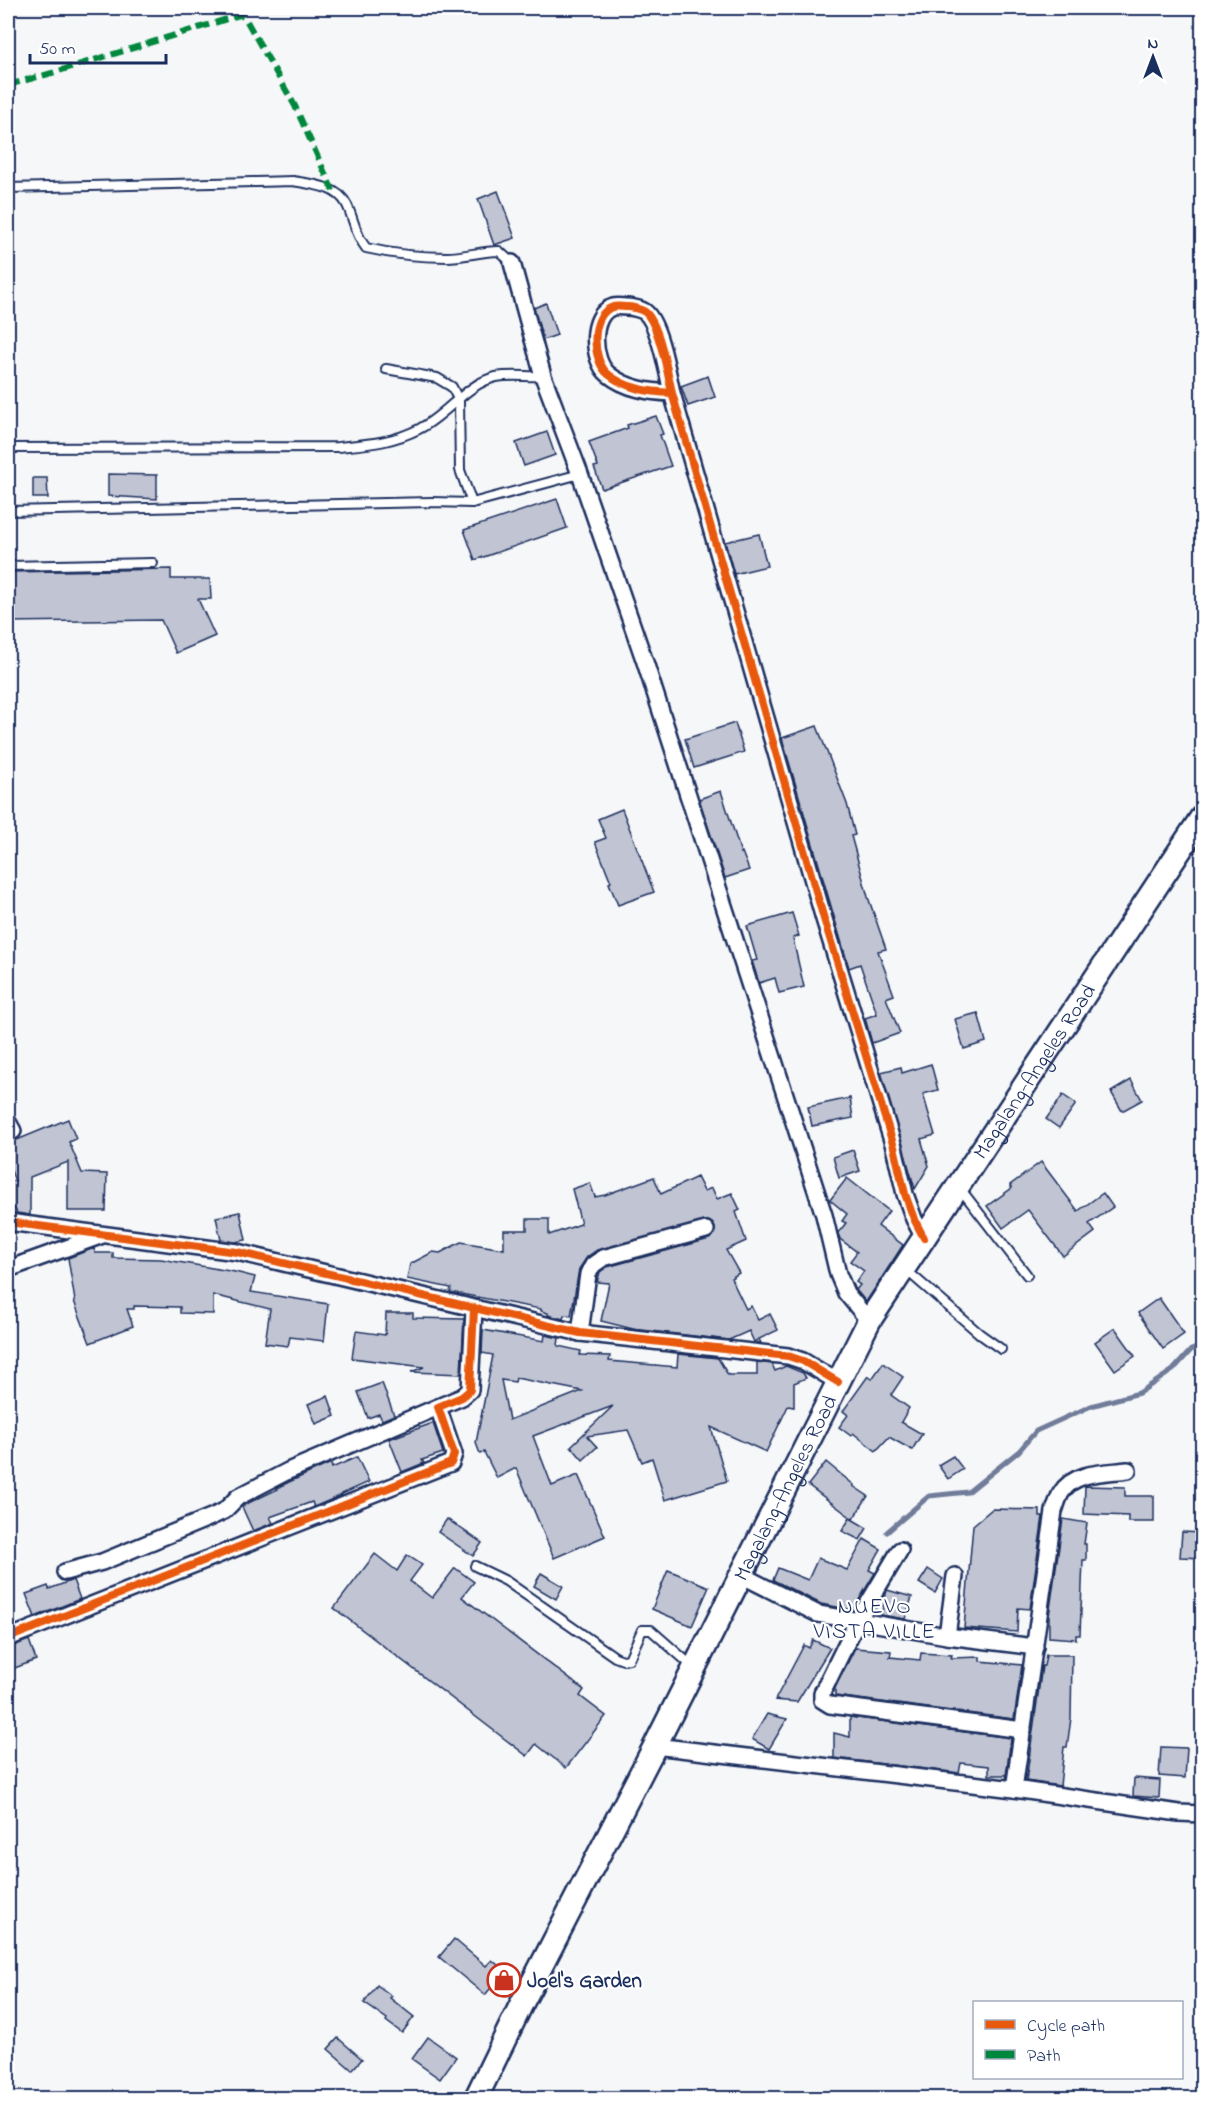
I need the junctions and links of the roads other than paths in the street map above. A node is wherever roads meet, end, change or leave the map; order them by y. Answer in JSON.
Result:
{"nodes":[{"id":1,"x":8,"y":189,"type":"edge"},
{"id":2,"x":512,"y":263,"type":"joint"},
{"id":3,"x":386,"y":369,"type":"dead end"},
{"id":4,"x":543,"y":376,"type":"junction"},
{"id":5,"x":672,"y":393,"type":"junction"},
{"id":6,"x":459,"y":401,"type":"junction"},
{"id":7,"x":8,"y":448,"type":"edge"},
{"id":8,"x":580,"y":474,"type":"junction"},
{"id":9,"x":472,"y":503,"type":"junction"},
{"id":10,"x":8,"y":511,"type":"edge"},
{"id":11,"x":153,"y":563,"type":"dead end"},
{"id":12,"x":8,"y":566,"type":"edge"},
{"id":13,"x":1203,"y":817,"type":"edge"},
{"id":14,"x":958,"y":1186,"type":"junction"},
{"id":15,"x":8,"y":1222,"type":"edge"},
{"id":16,"x":706,"y":1230,"type":"dead end"},
{"id":17,"x":103,"y":1235,"type":"junction"},
{"id":18,"x":924,"y":1238,"type":"junction"},
{"id":19,"x":903,"y":1268,"type":"junction"},
{"id":20,"x":8,"y":1269,"type":"edge"},
{"id":21,"x":1027,"y":1275,"type":"dead end"},
{"id":22,"x":474,"y":1309,"type":"junction"},
{"id":23,"x":869,"y":1321,"type":"junction"},
{"id":24,"x":580,"y":1333,"type":"junction"},
{"id":25,"x":1001,"y":1349,"type":"dead end"},
{"id":26,"x":838,"y":1382,"type":"junction"},
{"id":27,"x":438,"y":1407,"type":"junction"},
{"id":28,"x":1128,"y":1470,"type":"dead end"},
{"id":29,"x":900,"y":1550,"type":"dead end"},
{"id":30,"x":475,"y":1566,"type":"dead end"},
{"id":31,"x":65,"y":1572,"type":"dead end"},
{"id":32,"x":741,"y":1575,"type":"junction"},
{"id":33,"x":955,"y":1576,"type":"dead end"},
{"id":34,"x":858,"y":1622,"type":"junction"},
{"id":35,"x":947,"y":1636,"type":"junction"},
{"id":36,"x":8,"y":1638,"type":"edge"},
{"id":37,"x":1035,"y":1647,"type":"junction"},
{"id":38,"x":694,"y":1667,"type":"junction"},
{"id":39,"x":1023,"y":1730,"type":"junction"},
{"id":40,"x":655,"y":1746,"type":"junction"},
{"id":41,"x":1014,"y":1790,"type":"junction"},
{"id":42,"x":1203,"y":1814,"type":"edge"},
{"id":43,"x":476,"y":2098,"type":"edge"}],
"edges":[{"from":1,"to":2,"type":"lane"},
{"from":2,"to":4,"type":"street"},
{"from":3,"to":6,"type":"lane"},
{"from":4,"to":6,"type":"lane"},
{"from":4,"to":8,"type":"street"},
{"from":5,"to":5,"type":"street"},
{"from":5,"to":18,"type":"street"},
{"from":6,"to":7,"type":"lane"},
{"from":6,"to":9,"type":"lane"},
{"from":8,"to":9,"type":"lane"},
{"from":8,"to":23,"type":"street"},
{"from":9,"to":10,"type":"lane"},
{"from":11,"to":12,"type":"lane"},
{"from":13,"to":14,"type":"main road","name":"Magalang-Angeles Road"},
{"from":14,"to":18,"type":"main road","name":"Magalang-Angeles Road"},
{"from":14,"to":21,"type":"lane"},
{"from":15,"to":17,"type":"street"},
{"from":16,"to":24,"type":"street"},
{"from":17,"to":20,"type":"street"},
{"from":17,"to":22,"type":"street"},
{"from":18,"to":19,"type":"main road","name":"Magalang-Angeles Road"},
{"from":19,"to":23,"type":"main road","name":"Magalang-Angeles Road"},
{"from":19,"to":25,"type":"lane"},
{"from":22,"to":24,"type":"street"},
{"from":22,"to":27,"type":"street"},
{"from":23,"to":26,"type":"main road","name":"Magalang-Angeles Road"},
{"from":24,"to":26,"type":"street"},
{"from":26,"to":32,"type":"main road","name":"Magalang-Angeles Road"},
{"from":27,"to":31,"type":"street"},
{"from":27,"to":36,"type":"street"},
{"from":28,"to":37,"type":"street"},
{"from":29,"to":34,"type":"street"},
{"from":30,"to":38,"type":"lane"},
{"from":32,"to":34,"type":"street"},
{"from":32,"to":38,"type":"main road","name":"Magalang-Angeles Road"},
{"from":33,"to":35,"type":"street"},
{"from":34,"to":35,"type":"street"},
{"from":34,"to":39,"type":"street"},
{"from":35,"to":37,"type":"street"},
{"from":37,"to":39,"type":"street"},
{"from":38,"to":40,"type":"main road","name":"Magalang-Angeles Road"},
{"from":39,"to":41,"type":"street"},
{"from":40,"to":41,"type":"street"},
{"from":40,"to":43,"type":"main road","name":"Magalang-Angeles Road"},
{"from":41,"to":42,"type":"street"}]}
